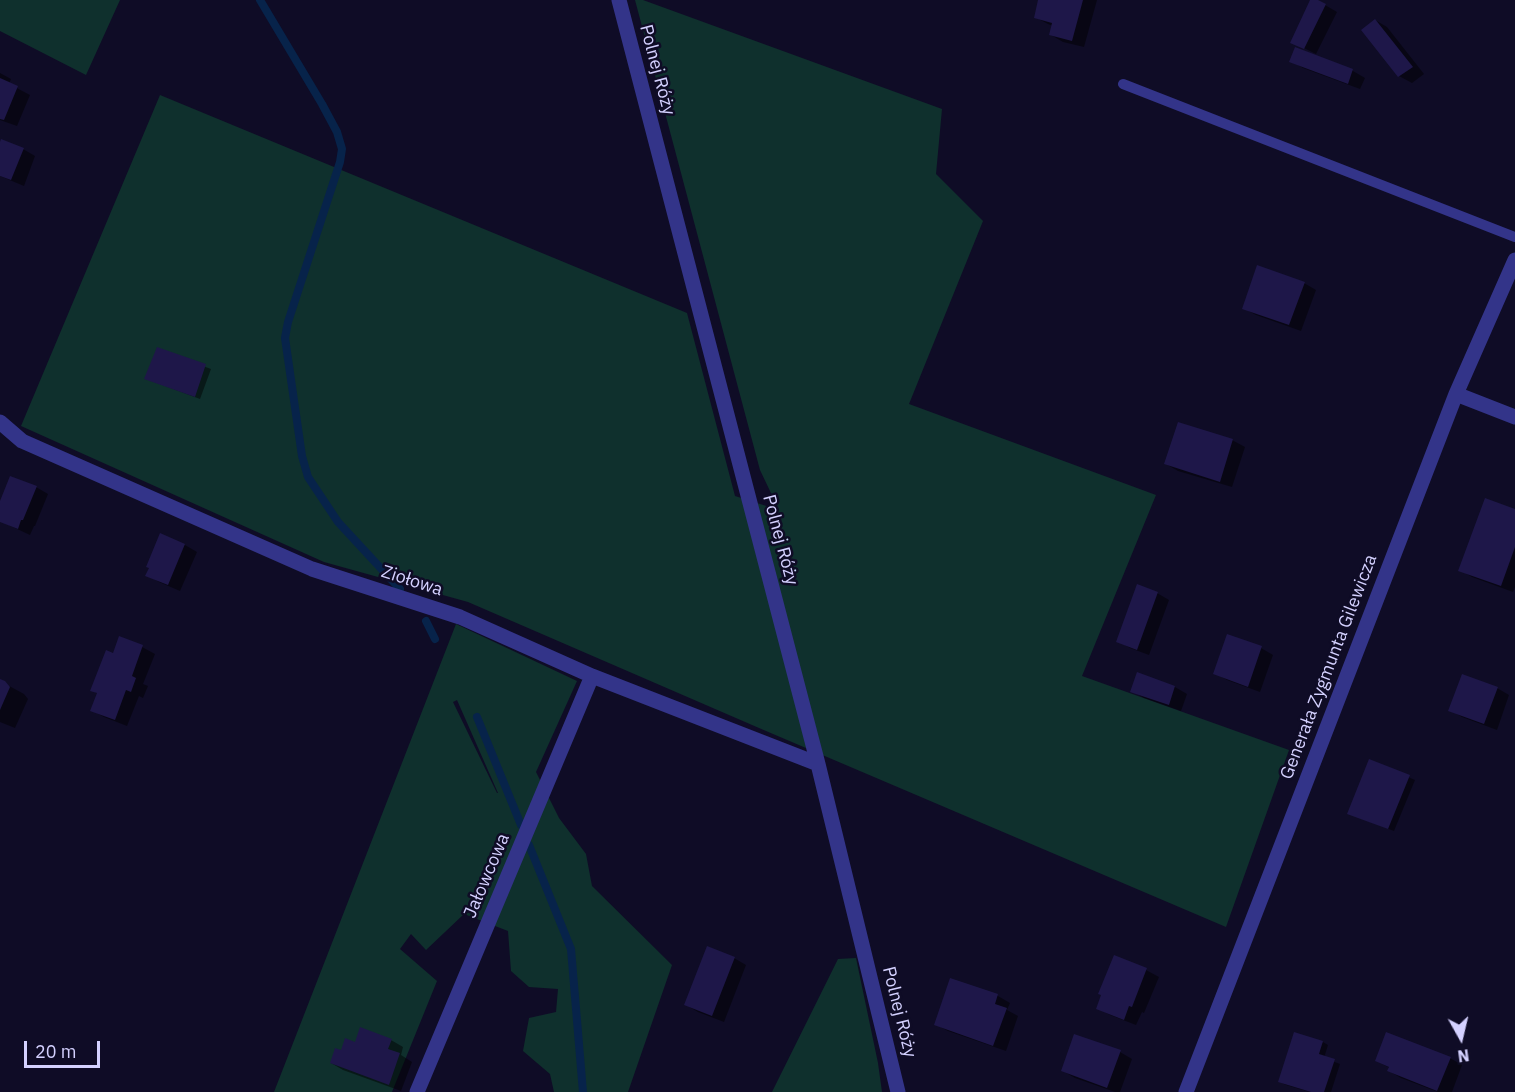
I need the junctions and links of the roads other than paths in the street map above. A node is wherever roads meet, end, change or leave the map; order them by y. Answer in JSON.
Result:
{"nodes":[{"id":1,"x":619,"y":0,"type":"edge"},
{"id":2,"x":1123,"y":84,"type":"dead end"},
{"id":3,"x":1515,"y":237,"type":"edge"},
{"id":4,"x":1515,"y":260,"type":"edge"},
{"id":5,"x":1456,"y":394,"type":"junction"},
{"id":6,"x":1515,"y":417,"type":"edge"},
{"id":7,"x":0,"y":422,"type":"edge"},
{"id":8,"x":592,"y":676,"type":"junction"},
{"id":9,"x":818,"y":764,"type":"junction"},
{"id":10,"x":417,"y":1092,"type":"edge"},
{"id":11,"x":898,"y":1092,"type":"edge"},
{"id":12,"x":1186,"y":1092,"type":"edge"}],
"edges":[{"from":1,"to":9,"type":"street","name":"Polnej Róży"},
{"from":2,"to":3,"type":"lane"},
{"from":4,"to":5,"type":"street","name":"Generała Zygmunta Gilewicza"},
{"from":5,"to":6,"type":"street"},
{"from":5,"to":12,"type":"street","name":"Generała Zygmunta Gilewicza"},
{"from":7,"to":8,"type":"street","name":"Ziołowa"},
{"from":8,"to":9,"type":"street","name":"Ziołowa"},
{"from":8,"to":10,"type":"street","name":"Jałowcowa"},
{"from":9,"to":11,"type":"street","name":"Polnej Róży"}]}
